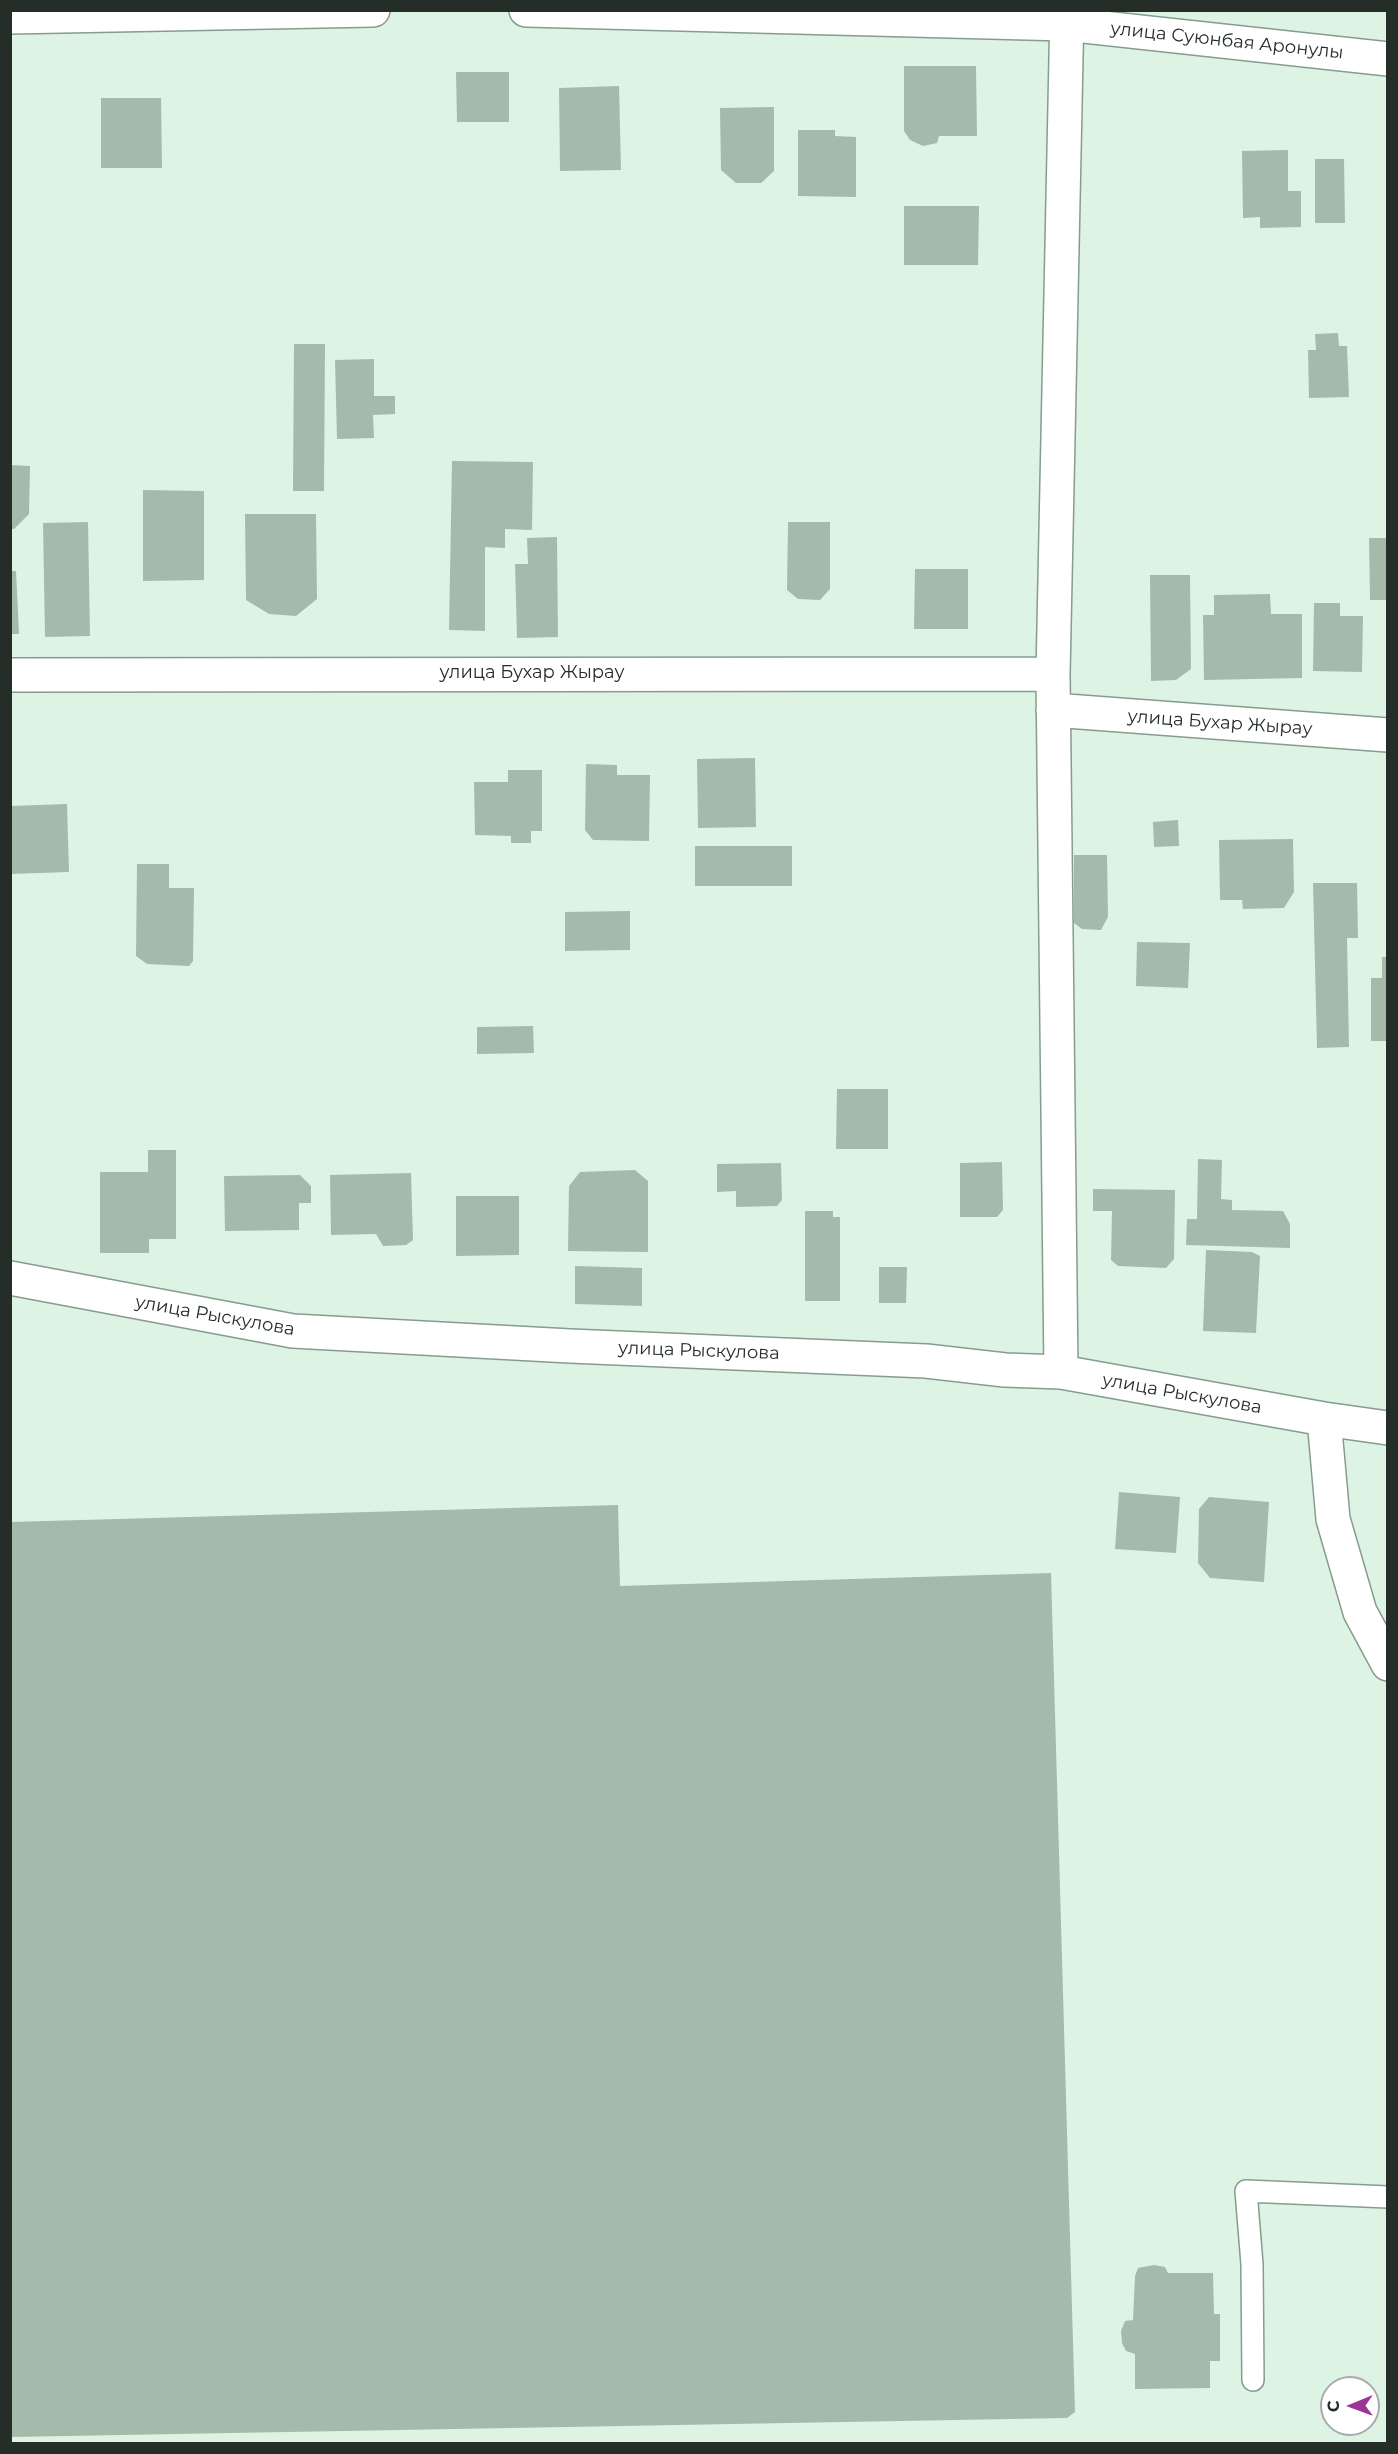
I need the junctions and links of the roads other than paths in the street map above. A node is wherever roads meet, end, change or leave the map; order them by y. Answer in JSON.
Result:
{"nodes":[{"id":1,"x":373,"y":10,"type":"edge"},
{"id":2,"x":526,"y":10,"type":"edge"},
{"id":3,"x":10,"y":17,"type":"edge"},
{"id":4,"x":1067,"y":17,"type":"edge"},
{"id":5,"x":1388,"y":59,"type":"edge"},
{"id":6,"x":1053,"y":674,"type":"junction"},
{"id":7,"x":10,"y":675,"type":"edge"},
{"id":8,"x":1053,"y":710,"type":"junction"},
{"id":9,"x":1388,"y":735,"type":"edge"},
{"id":10,"x":10,"y":1278,"type":"edge"},
{"id":11,"x":1060,"y":1372,"type":"junction"},
{"id":12,"x":1324,"y":1419,"type":"junction"},
{"id":13,"x":1388,"y":1428,"type":"edge"},
{"id":14,"x":1388,"y":1664,"type":"edge"},
{"id":15,"x":1388,"y":2197,"type":"edge"},
{"id":16,"x":1253,"y":2380,"type":"dead end"}],
"edges":[{"from":1,"to":3,"type":"street"},
{"from":2,"to":4,"type":"street","name":"улица Суюнбая Аронулы"},
{"from":4,"to":5,"type":"street","name":"улица Суюнбая Аронулы"},
{"from":4,"to":6,"type":"street"},
{"from":6,"to":7,"type":"street","name":"улица Бухар Жырау"},
{"from":6,"to":8,"type":"street"},
{"from":8,"to":9,"type":"street","name":"улица Бухар Жырау"},
{"from":8,"to":11,"type":"street"},
{"from":10,"to":11,"type":"street","name":"улица Рыскулова"},
{"from":11,"to":12,"type":"street","name":"улица Рыскулова"},
{"from":12,"to":13,"type":"street","name":"улица Рыскулова"},
{"from":12,"to":14,"type":"street"},
{"from":15,"to":16,"type":"lane"}]}
